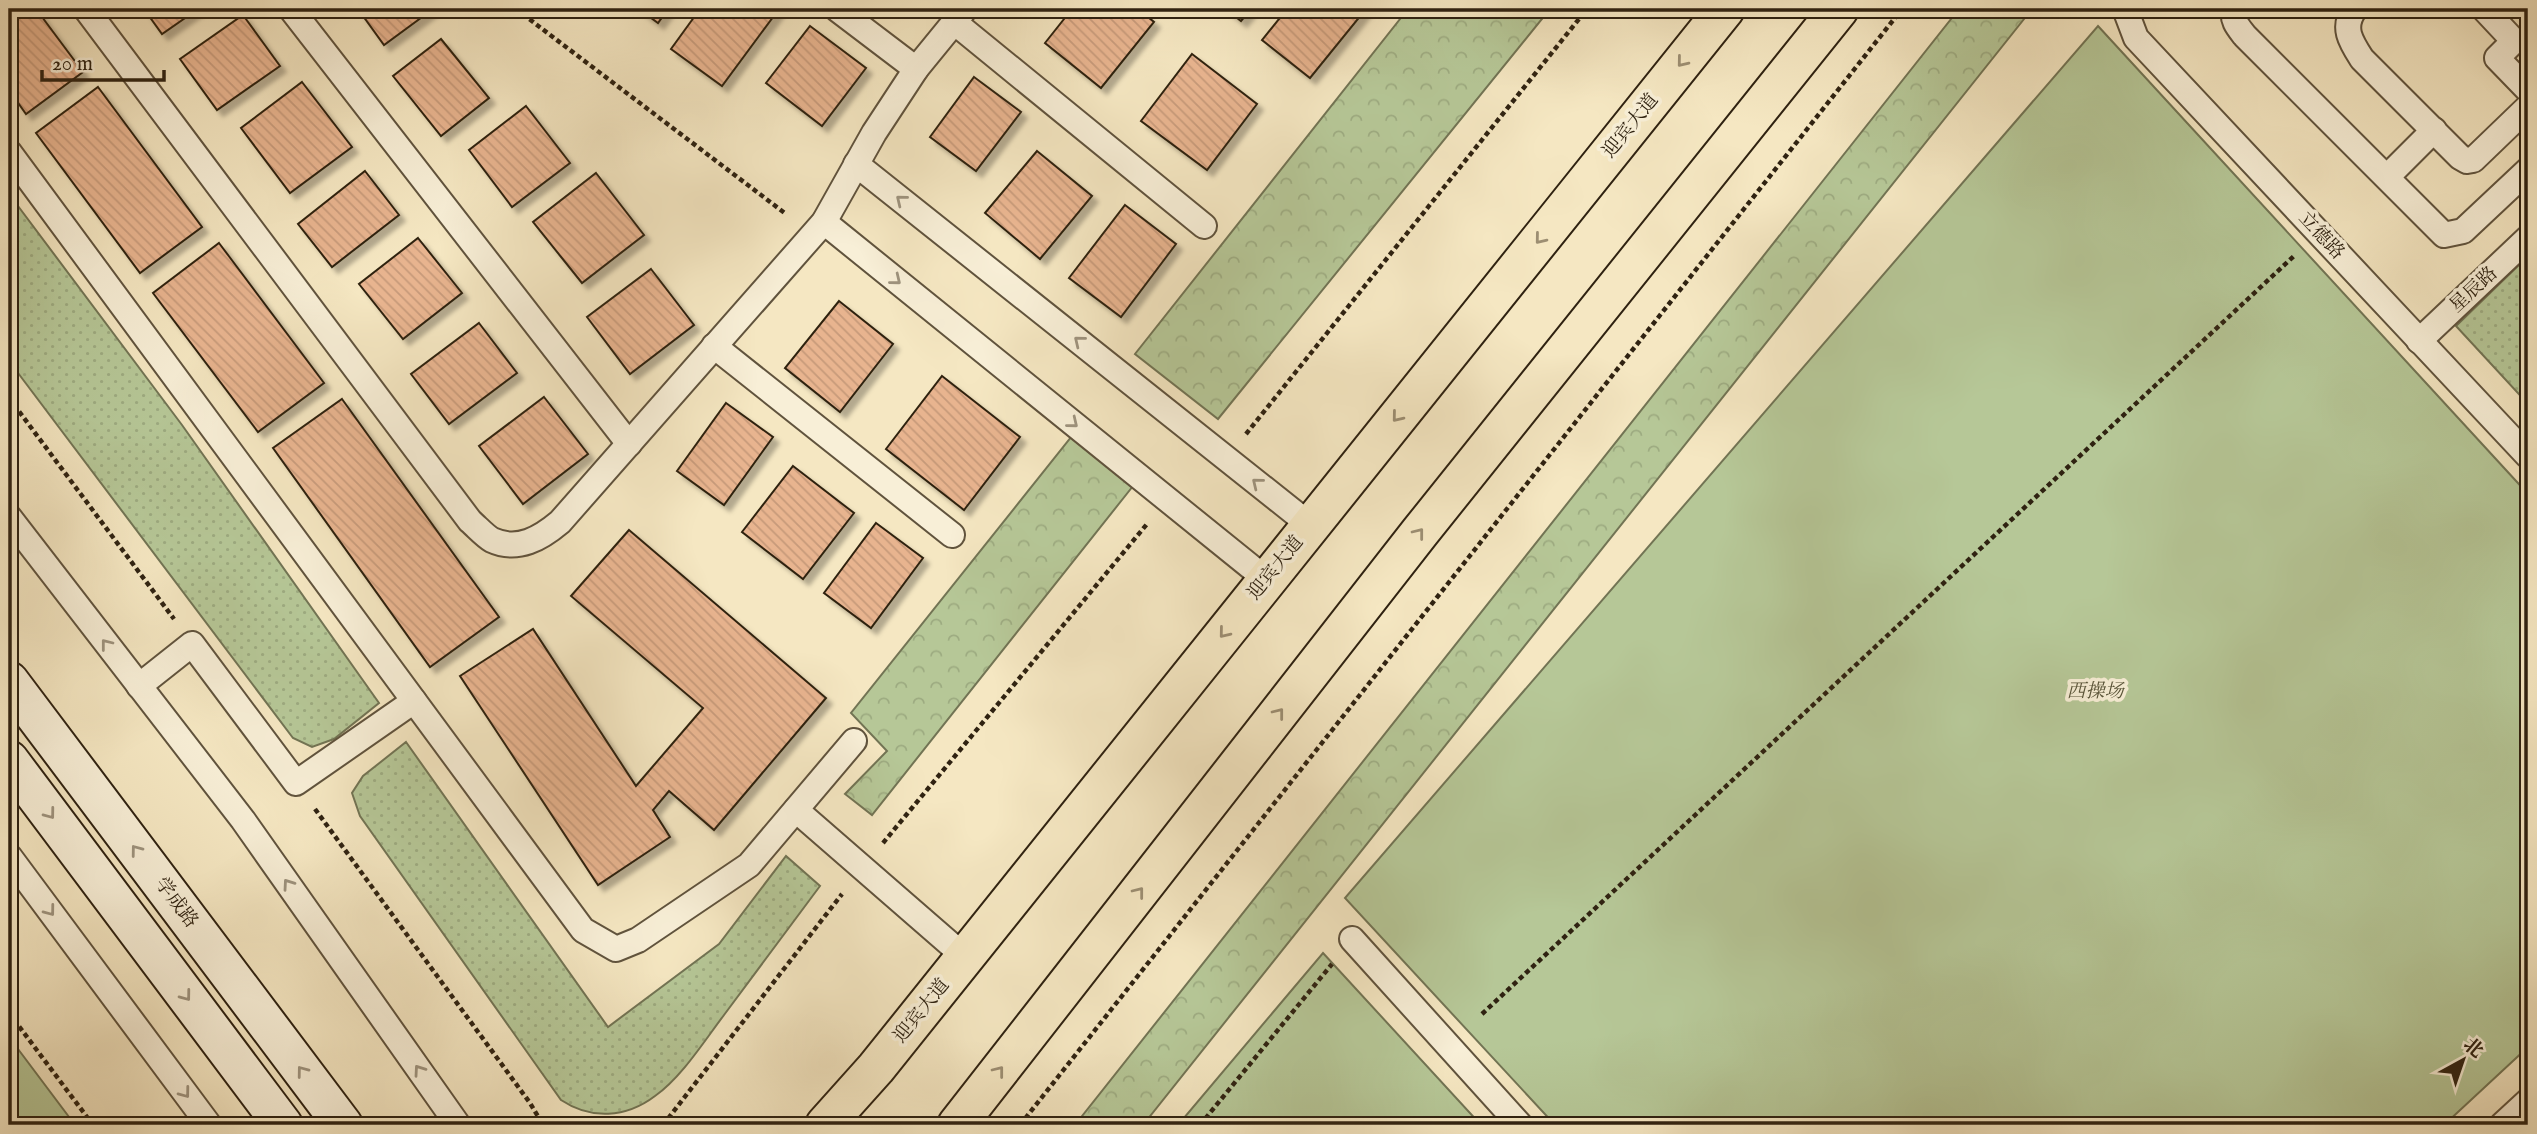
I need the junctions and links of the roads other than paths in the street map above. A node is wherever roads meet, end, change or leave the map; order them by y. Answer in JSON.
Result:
{"nodes":[{"id":1,"x":86,"y":9,"type":"edge"},
{"id":2,"x":291,"y":9,"type":"edge"},
{"id":3,"x":837,"y":9,"type":"edge"},
{"id":4,"x":1725,"y":9,"type":"edge"},
{"id":5,"x":1839,"y":9,"type":"edge"},
{"id":6,"x":2124,"y":9,"type":"edge"},
{"id":7,"x":2234,"y":9,"type":"edge"},
{"id":8,"x":2355,"y":9,"type":"edge"},
{"id":9,"x":2484,"y":9,"type":"edge"},
{"id":10,"x":959,"y":15,"type":"edge"},
{"id":11,"x":2521,"y":42,"type":"edge"},
{"id":12,"x":916,"y":69,"type":"junction"},
{"id":13,"x":2528,"y":90,"type":"edge"},
{"id":14,"x":2528,"y":107,"type":"edge"},
{"id":15,"x":2434,"y":130,"type":"junction"},
{"id":16,"x":9,"y":152,"type":"edge"},
{"id":17,"x":856,"y":164,"type":"junction"},
{"id":18,"x":2528,"y":170,"type":"edge"},
{"id":19,"x":2387,"y":177,"type":"junction"},
{"id":20,"x":1204,"y":226,"type":"dead end"},
{"id":21,"x":818,"y":228,"type":"junction"},
{"id":22,"x":2528,"y":239,"type":"edge"},
{"id":23,"x":2419,"y":341,"type":"junction"},
{"id":24,"x":714,"y":346,"type":"junction"},
{"id":25,"x":629,"y":444,"type":"junction"},
{"id":26,"x":2528,"y":456,"type":"edge"},
{"id":27,"x":9,"y":517,"type":"edge"},
{"id":28,"x":1310,"y":526,"type":"junction"},
{"id":29,"x":952,"y":535,"type":"dead end"},
{"id":30,"x":1267,"y":580,"type":"junction"},
{"id":31,"x":9,"y":681,"type":"edge"},
{"id":32,"x":139,"y":686,"type":"junction"},
{"id":33,"x":414,"y":701,"type":"junction"},
{"id":34,"x":855,"y":741,"type":"dead end"},
{"id":35,"x":9,"y":760,"type":"edge"},
{"id":36,"x":796,"y":810,"type":"junction"},
{"id":37,"x":9,"y":856,"type":"edge"},
{"id":38,"x":1352,"y":939,"type":"road end"},
{"id":39,"x":965,"y":957,"type":"junction"},
{"id":40,"x":876,"y":1068,"type":"junction"},
{"id":41,"x":2528,"y":1101,"type":"edge"},
{"id":42,"x":209,"y":1125,"type":"edge"},
{"id":43,"x":283,"y":1125,"type":"edge"},
{"id":44,"x":343,"y":1125,"type":"edge"},
{"id":45,"x":458,"y":1125,"type":"edge"},
{"id":46,"x":811,"y":1125,"type":"edge"},
{"id":47,"x":825,"y":1125,"type":"edge"},
{"id":48,"x":958,"y":1125,"type":"edge"},
{"id":49,"x":1520,"y":1125,"type":"edge"},
{"id":50,"x":2502,"y":1125,"type":"edge"}],
"edges":[{"from":1,"to":25,"type":"lane"},
{"from":2,"to":25,"type":"lane"},
{"from":3,"to":12,"type":"lane"},
{"from":4,"to":28,"type":"highway","name":"迎宾大道","one_way":true},
{"from":48,"to":5,"type":"highway","one_way":true},
{"from":6,"to":23,"type":"lane","name":"立德路"},
{"from":7,"to":19,"type":"lane"},
{"from":8,"to":15,"type":"lane"},
{"from":9,"to":11,"type":"lane"},
{"from":10,"to":12,"type":"lane"},
{"from":10,"to":20,"type":"lane"},
{"from":11,"to":13,"type":"lane"},
{"from":12,"to":17,"type":"lane"},
{"from":14,"to":15,"type":"lane"},
{"from":15,"to":19,"type":"lane"},
{"from":16,"to":33,"type":"lane"},
{"from":17,"to":21,"type":"lane"},
{"from":28,"to":17,"type":"lane","one_way":true},
{"from":18,"to":19,"type":"lane"},
{"from":21,"to":24,"type":"lane"},
{"from":21,"to":30,"type":"lane","one_way":true},
{"from":22,"to":23,"type":"lane","name":"星辰路"},
{"from":23,"to":26,"type":"lane","name":"立德路"},
{"from":24,"to":25,"type":"lane"},
{"from":24,"to":29,"type":"lane"},
{"from":32,"to":27,"type":"lane","one_way":true},
{"from":28,"to":30,"type":"highway","name":"迎宾大道"},
{"from":30,"to":39,"type":"highway","name":"迎宾大道","one_way":true},
{"from":44,"to":31,"type":"main road","name":"学成路","one_way":true},
{"from":32,"to":33,"type":"lane"},
{"from":45,"to":32,"type":"lane","one_way":true},
{"from":33,"to":36,"type":"lane"},
{"from":34,"to":36,"type":"lane"},
{"from":35,"to":43,"type":"main road","one_way":true},
{"from":36,"to":39,"type":"lane"},
{"from":37,"to":42,"type":"lane","one_way":true},
{"from":38,"to":49,"type":"lane"},
{"from":39,"to":40,"type":"highway","name":"迎宾大道"},
{"from":40,"to":46,"type":"main road"},
{"from":40,"to":47,"type":"highway","name":"迎宾大道"},
{"from":41,"to":50,"type":"lane"}]}
